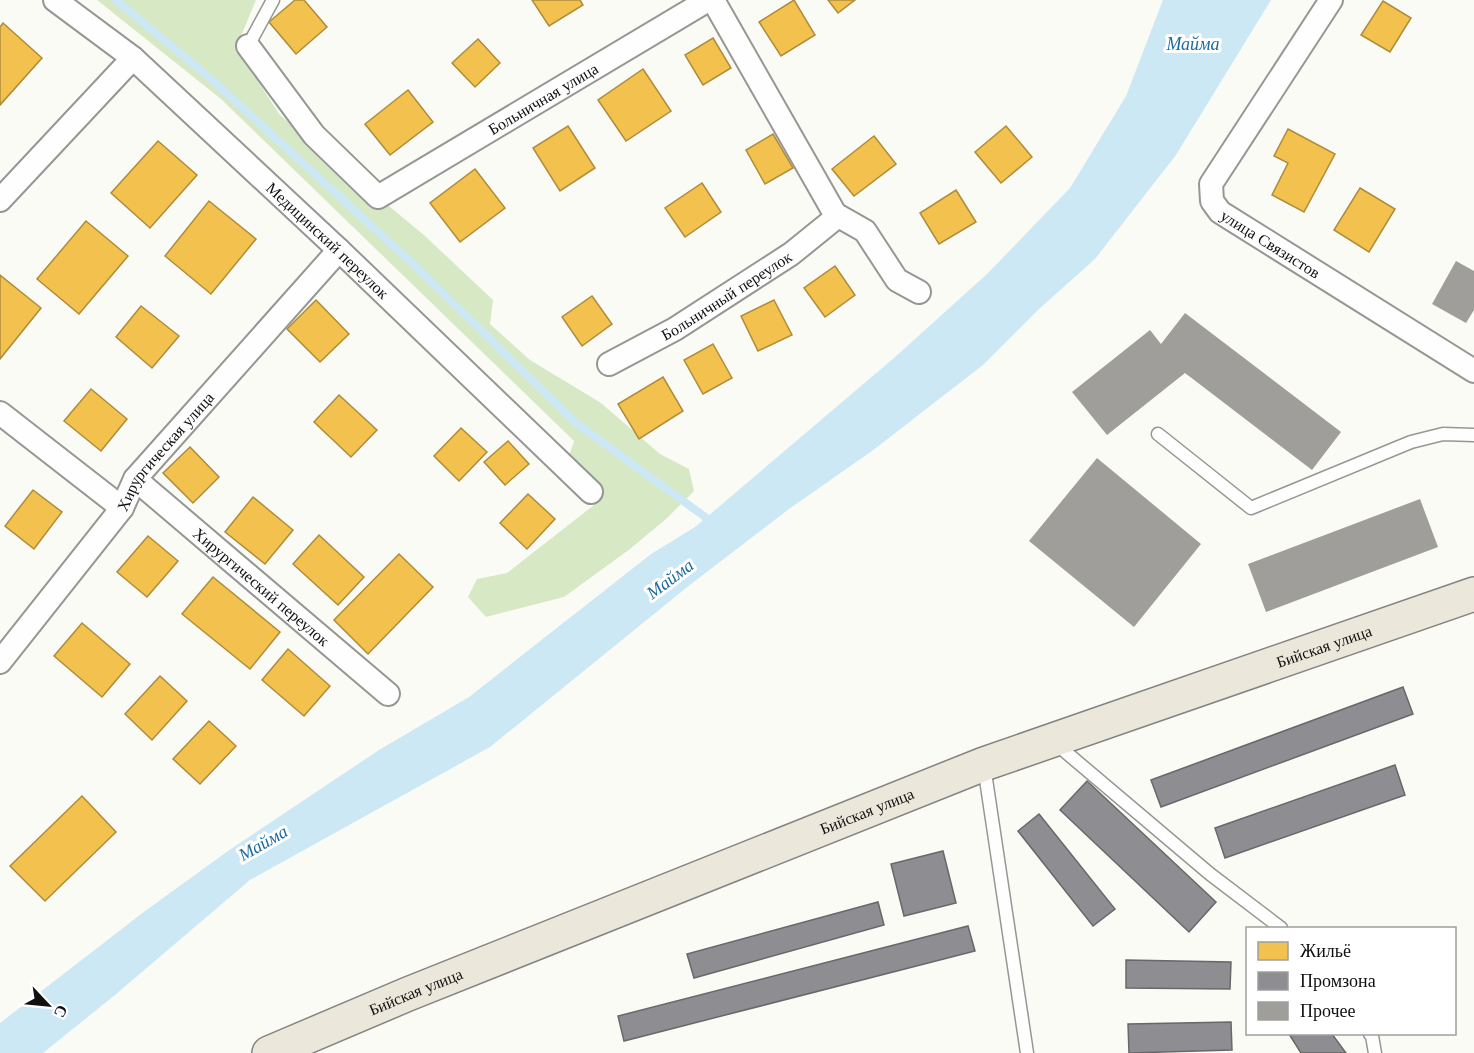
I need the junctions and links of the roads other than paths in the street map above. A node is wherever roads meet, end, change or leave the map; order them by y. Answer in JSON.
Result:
{"nodes":[{"id":1,"x":55,"y":0,"type":"edge"},
{"id":2,"x":273,"y":0,"type":"edge"},
{"id":3,"x":711,"y":0,"type":"edge"},
{"id":4,"x":1331,"y":0,"type":"edge"},
{"id":5,"x":248,"y":46,"type":"joint"},
{"id":6,"x":133,"y":58,"type":"junction"},
{"id":7,"x":0,"y":200,"type":"edge"},
{"id":8,"x":838,"y":216,"type":"junction"},
{"id":9,"x":339,"y":250,"type":"junction"},
{"id":10,"x":919,"y":292,"type":"dead end"},
{"id":11,"x":609,"y":364,"type":"dead end"},
{"id":12,"x":1474,"y":371,"type":"edge"},
{"id":13,"x":0,"y":413,"type":"edge"},
{"id":14,"x":1158,"y":434,"type":"dead end"},
{"id":15,"x":1474,"y":435,"type":"edge"},
{"id":16,"x":135,"y":479,"type":"junction"},
{"id":17,"x":591,"y":492,"type":"dead end"},
{"id":18,"x":122,"y":508,"type":"junction"},
{"id":19,"x":1474,"y":594,"type":"edge"},
{"id":20,"x":0,"y":662,"type":"edge"},
{"id":21,"x":388,"y":694,"type":"dead end"},
{"id":22,"x":1052,"y":740,"type":"junction"},
{"id":23,"x":984,"y":765,"type":"junction"},
{"id":24,"x":1280,"y":927,"type":"edge"},
{"id":25,"x":1371,"y":1035,"type":"edge"},
{"id":26,"x":268,"y":1053,"type":"edge"},
{"id":27,"x":1027,"y":1053,"type":"edge"},
{"id":28,"x":1375,"y":1053,"type":"edge"}],
"edges":[{"from":1,"to":6,"type":"street","name":"Медицинский переулок"},
{"from":2,"to":5,"type":"lane"},
{"from":3,"to":5,"type":"street","name":"Больничная улица"},
{"from":3,"to":8,"type":"street"},
{"from":4,"to":12,"type":"street","name":"улица Связистов"},
{"from":6,"to":7,"type":"street"},
{"from":6,"to":9,"type":"street","name":"Медицинский переулок"},
{"from":8,"to":10,"type":"street"},
{"from":8,"to":11,"type":"street","name":"Больничный переулок"},
{"from":9,"to":16,"type":"street","name":"Хирургическая улица"},
{"from":9,"to":17,"type":"street","name":"Медицинский переулок"},
{"from":13,"to":18,"type":"street"},
{"from":14,"to":15,"type":"lane"},
{"from":16,"to":18,"type":"street","name":"Хирургическая улица"},
{"from":16,"to":21,"type":"street","name":"Хирургический переулок"},
{"from":18,"to":20,"type":"street","name":"Хирургическая улица"},
{"from":19,"to":22,"type":"main road","name":"Бийская улица"},
{"from":22,"to":23,"type":"main road","name":"Бийская улица"},
{"from":22,"to":24,"type":"lane"},
{"from":23,"to":26,"type":"main road","name":"Бийская улица"},
{"from":23,"to":27,"type":"lane"},
{"from":25,"to":28,"type":"lane"}]}
